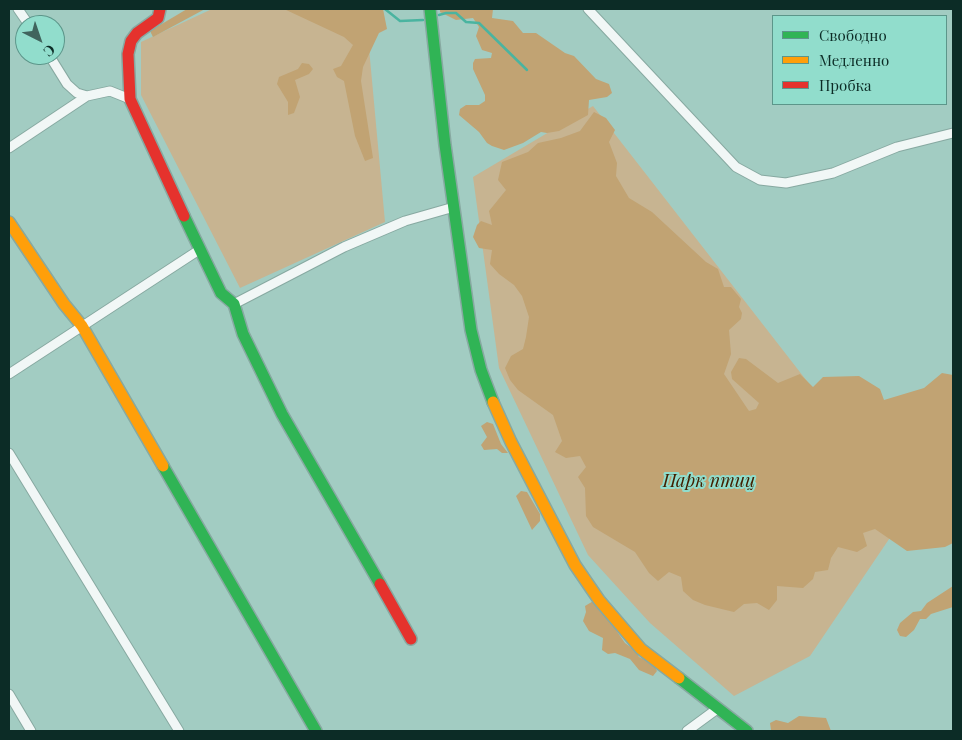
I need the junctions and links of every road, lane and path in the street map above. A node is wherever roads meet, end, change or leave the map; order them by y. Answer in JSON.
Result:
{"nodes":[{"id":1,"x":160,"y":9,"type":"edge"},
{"id":2,"x":430,"y":9,"type":"edge"},
{"id":3,"x":588,"y":9,"type":"edge"},
{"id":4,"x":55,"y":65,"type":"edge"},
{"id":5,"x":87,"y":96,"type":"junction"},
{"id":6,"x":130,"y":98,"type":"junction"},
{"id":7,"x":953,"y":133,"type":"edge"},
{"id":8,"x":9,"y":148,"type":"edge"},
{"id":9,"x":454,"y":207,"type":"junction"},
{"id":10,"x":9,"y":222,"type":"edge"},
{"id":11,"x":199,"y":250,"type":"junction"},
{"id":12,"x":234,"y":304,"type":"junction"},
{"id":13,"x":82,"y":326,"type":"junction"},
{"id":14,"x":9,"y":374,"type":"edge"},
{"id":15,"x":9,"y":452,"type":"edge"},
{"id":16,"x":411,"y":639,"type":"dead end"},
{"id":17,"x":9,"y":694,"type":"edge"},
{"id":18,"x":717,"y":709,"type":"junction"},
{"id":19,"x":31,"y":731,"type":"edge"},
{"id":20,"x":178,"y":731,"type":"edge"},
{"id":21,"x":316,"y":731,"type":"edge"},
{"id":22,"x":687,"y":731,"type":"edge"},
{"id":23,"x":747,"y":731,"type":"edge"}],
"edges":[{"from":1,"to":6,"type":"street"},
{"from":2,"to":9,"type":"street"},
{"from":3,"to":7,"type":"street"},
{"from":4,"to":5,"type":"street"},
{"from":5,"to":6,"type":"street"},
{"from":5,"to":8,"type":"street"},
{"from":6,"to":11,"type":"street"},
{"from":9,"to":12,"type":"street"},
{"from":9,"to":18,"type":"street"},
{"from":10,"to":13,"type":"street"},
{"from":11,"to":12,"type":"street"},
{"from":11,"to":13,"type":"street"},
{"from":12,"to":16,"type":"street"},
{"from":13,"to":14,"type":"street"},
{"from":13,"to":21,"type":"street"},
{"from":15,"to":20,"type":"street"},
{"from":17,"to":19,"type":"street"},
{"from":18,"to":22,"type":"street"},
{"from":18,"to":23,"type":"street"}]}
